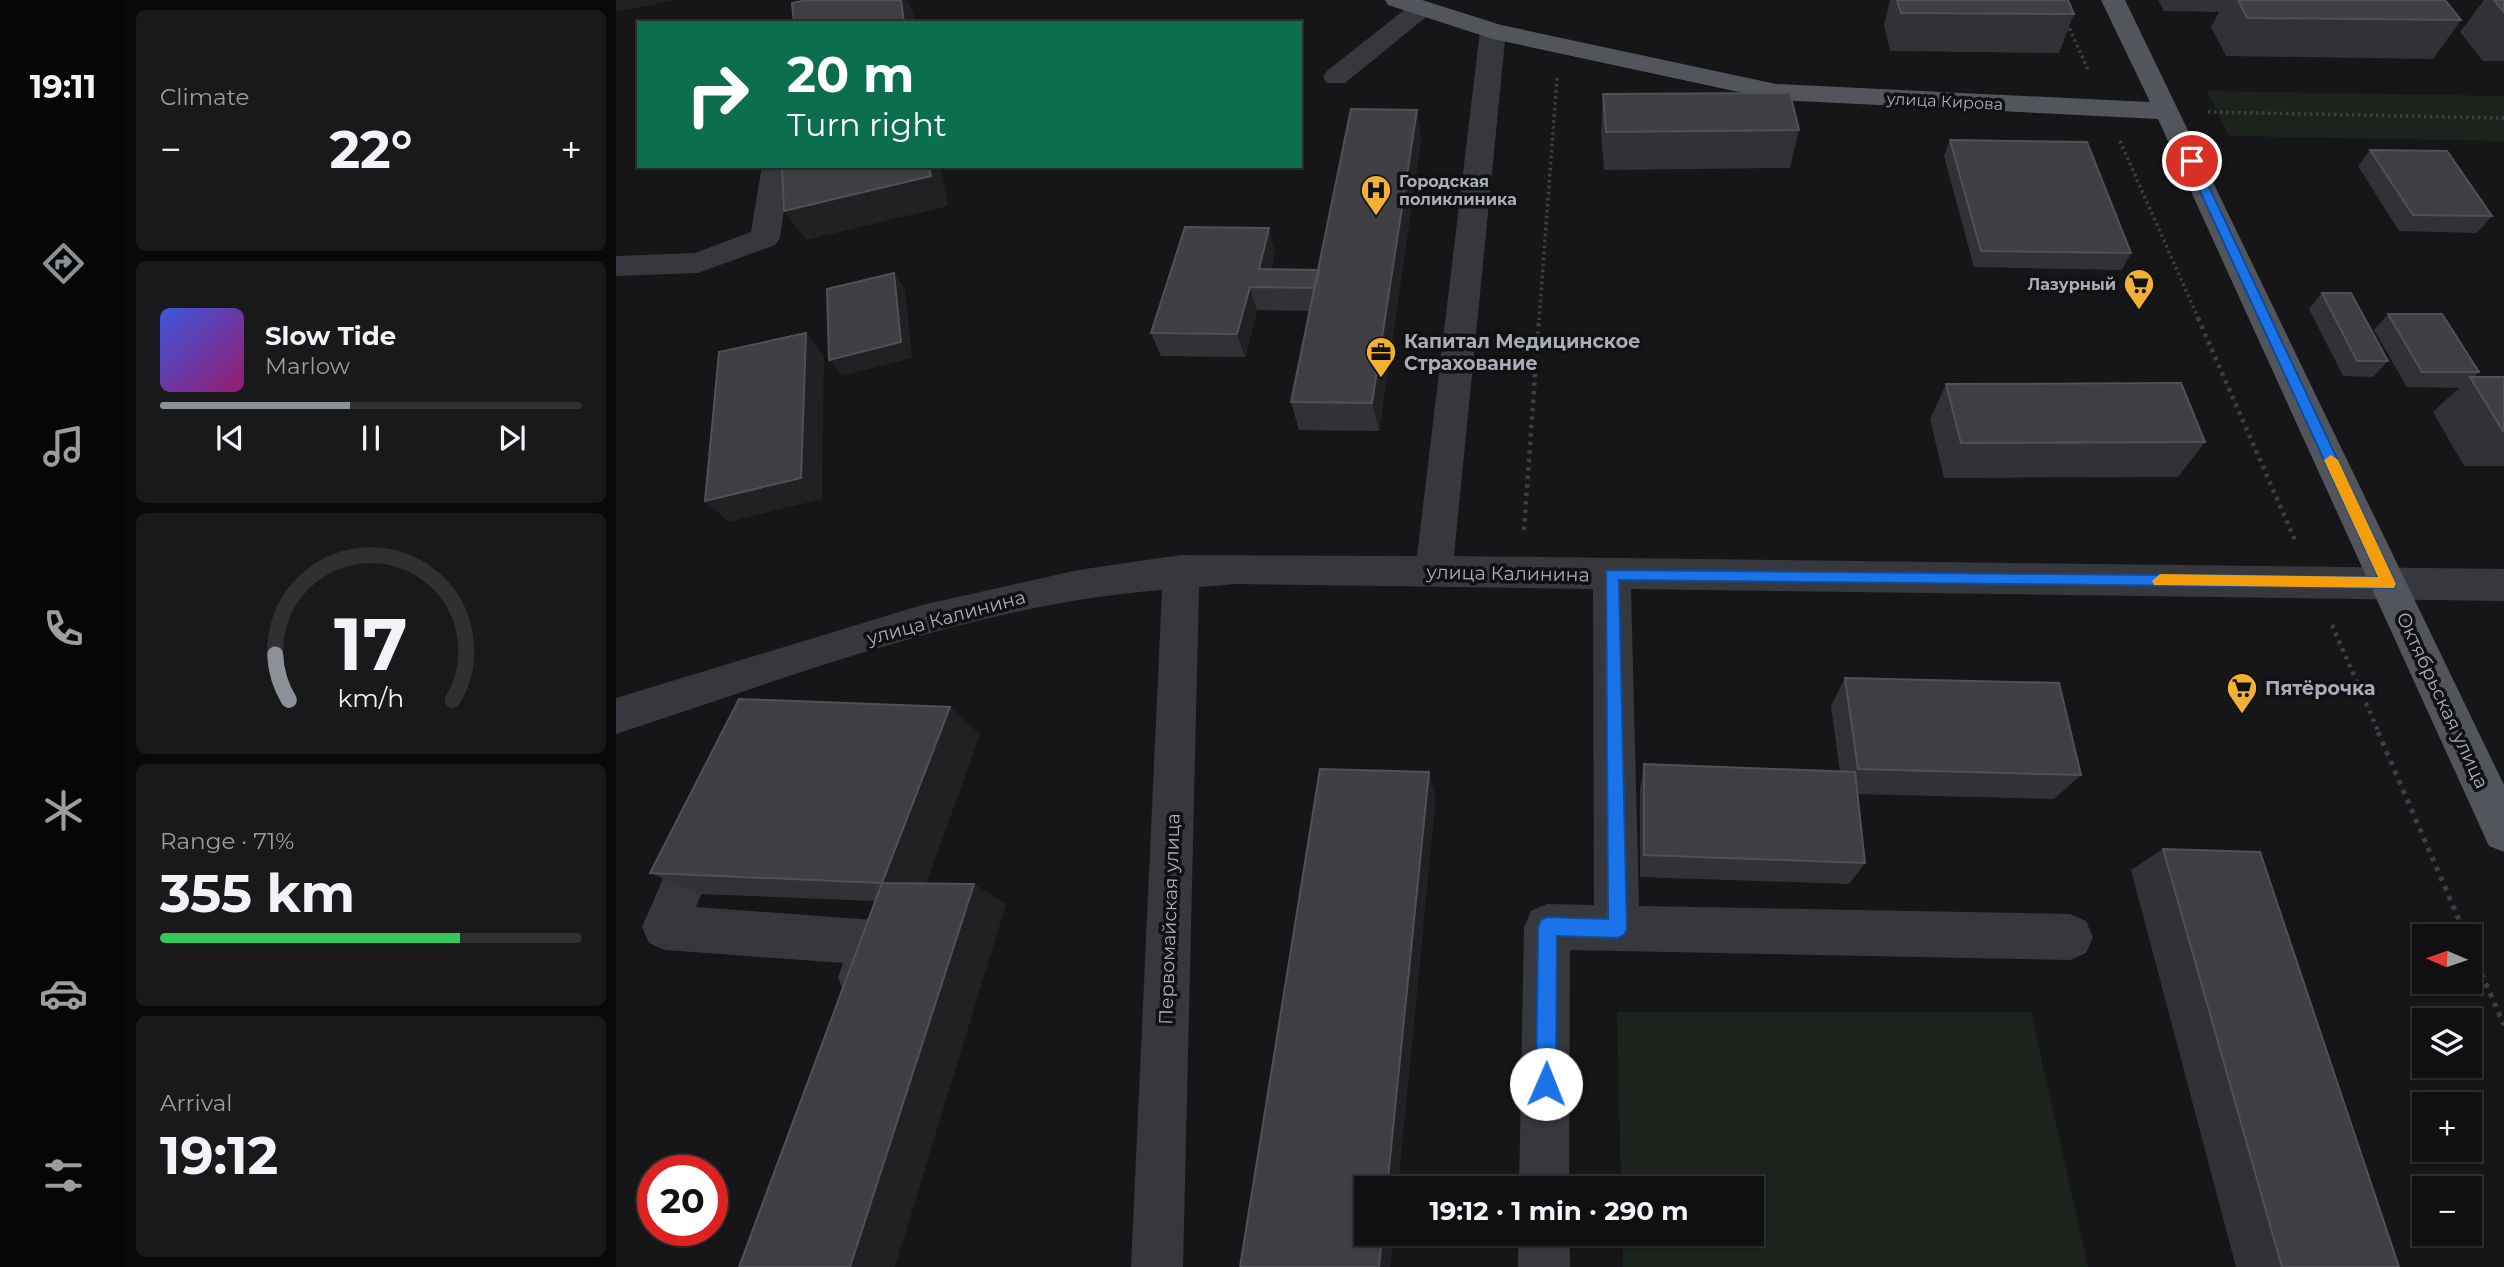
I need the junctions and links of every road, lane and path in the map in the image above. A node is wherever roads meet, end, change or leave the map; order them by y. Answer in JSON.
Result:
{"nodes":[{"id":1,"x":1397,"y":0,"type":"edge"},
{"id":2,"x":2113,"y":0,"type":"edge"},
{"id":3,"x":1422,"y":8,"type":"junction"},
{"id":4,"x":2063,"y":12,"type":"edge"},
{"id":5,"x":1493,"y":31,"type":"junction"},
{"id":6,"x":1560,"y":47,"type":"junction"},
{"id":7,"x":1336,"y":77,"type":"dead end"},
{"id":8,"x":2106,"y":110,"type":"junction"},
{"id":9,"x":2168,"y":111,"type":"junction"},
{"id":10,"x":2504,"y":118,"type":"edge"},
{"id":11,"x":776,"y":168,"type":"edge"},
{"id":12,"x":616,"y":267,"type":"edge"},
{"id":13,"x":1181,"y":570,"type":"junction"},
{"id":14,"x":1434,"y":572,"type":"junction"},
{"id":15,"x":1521,"y":573,"type":"junction"},
{"id":16,"x":1612,"y":574,"type":"junction"},
{"id":17,"x":2314,"y":583,"type":"junction"},
{"id":18,"x":2389,"y":584,"type":"junction"},
{"id":19,"x":2504,"y":584,"type":"edge"},
{"id":20,"x":775,"y":665,"type":"junction"},
{"id":21,"x":754,"y":715,"type":"edge"},
{"id":22,"x":616,"y":716,"type":"edge"},
{"id":23,"x":717,"y":803,"type":"edge"},
{"id":24,"x":2504,"y":831,"type":"edge"},
{"id":25,"x":2461,"y":924,"type":"edge"},
{"id":26,"x":1617,"y":929,"type":"junction"},
{"id":27,"x":2070,"y":937,"type":"dead end"},
{"id":28,"x":2482,"y":975,"type":"edge"},
{"id":29,"x":846,"y":1021,"type":"edge"},
{"id":30,"x":2504,"y":1025,"type":"edge"},
{"id":31,"x":1545,"y":1176,"type":"edge"},
{"id":32,"x":1544,"y":1246,"type":"edge"},
{"id":33,"x":1157,"y":1267,"type":"edge"},
{"id":34,"x":1544,"y":1267,"type":"edge"}],
"edges":[{"from":1,"to":3,"type":"main road","name":"улица Кирова"},
{"from":2,"to":9,"type":"main road","name":"Октябрьская улица"},
{"from":3,"to":5,"type":"main road","name":"улица Кирова"},
{"from":3,"to":7,"type":"street"},
{"from":4,"to":8,"type":"path"},
{"from":5,"to":6,"type":"main road","name":"улица Кирова"},
{"from":5,"to":14,"type":"street"},
{"from":6,"to":8,"type":"main road","name":"улица Кирова"},
{"from":6,"to":15,"type":"path"},
{"from":8,"to":9,"type":"main road","name":"улица Кирова"},
{"from":8,"to":17,"type":"path"},
{"from":9,"to":10,"type":"path"},
{"from":9,"to":18,"type":"main road","name":"Октябрьская улица"},
{"from":11,"to":12,"type":"street"},
{"from":13,"to":14,"type":"street","name":"улица Калинина"},
{"from":13,"to":20,"type":"street","name":"улица Калинина"},
{"from":13,"to":33,"type":"street","name":"Первомайская улица"},
{"from":14,"to":15,"type":"street","name":"улица Калинина"},
{"from":15,"to":16,"type":"street","name":"улица Калинина"},
{"from":16,"to":17,"type":"street","name":"улица Калинина"},
{"from":16,"to":26,"type":"street"},
{"from":17,"to":18,"type":"street","name":"улица Калинина"},
{"from":17,"to":25,"type":"path"},
{"from":18,"to":19,"type":"street","name":"улица Калинина"},
{"from":18,"to":24,"type":"main road","name":"Октябрьская улица"},
{"from":20,"to":21,"type":"street"},
{"from":20,"to":22,"type":"street","name":"улица Калинина"},
{"from":23,"to":29,"type":"street"},
{"from":26,"to":27,"type":"street"},
{"from":26,"to":31,"type":"street"},
{"from":28,"to":30,"type":"path"},
{"from":32,"to":34,"type":"street"}]}
